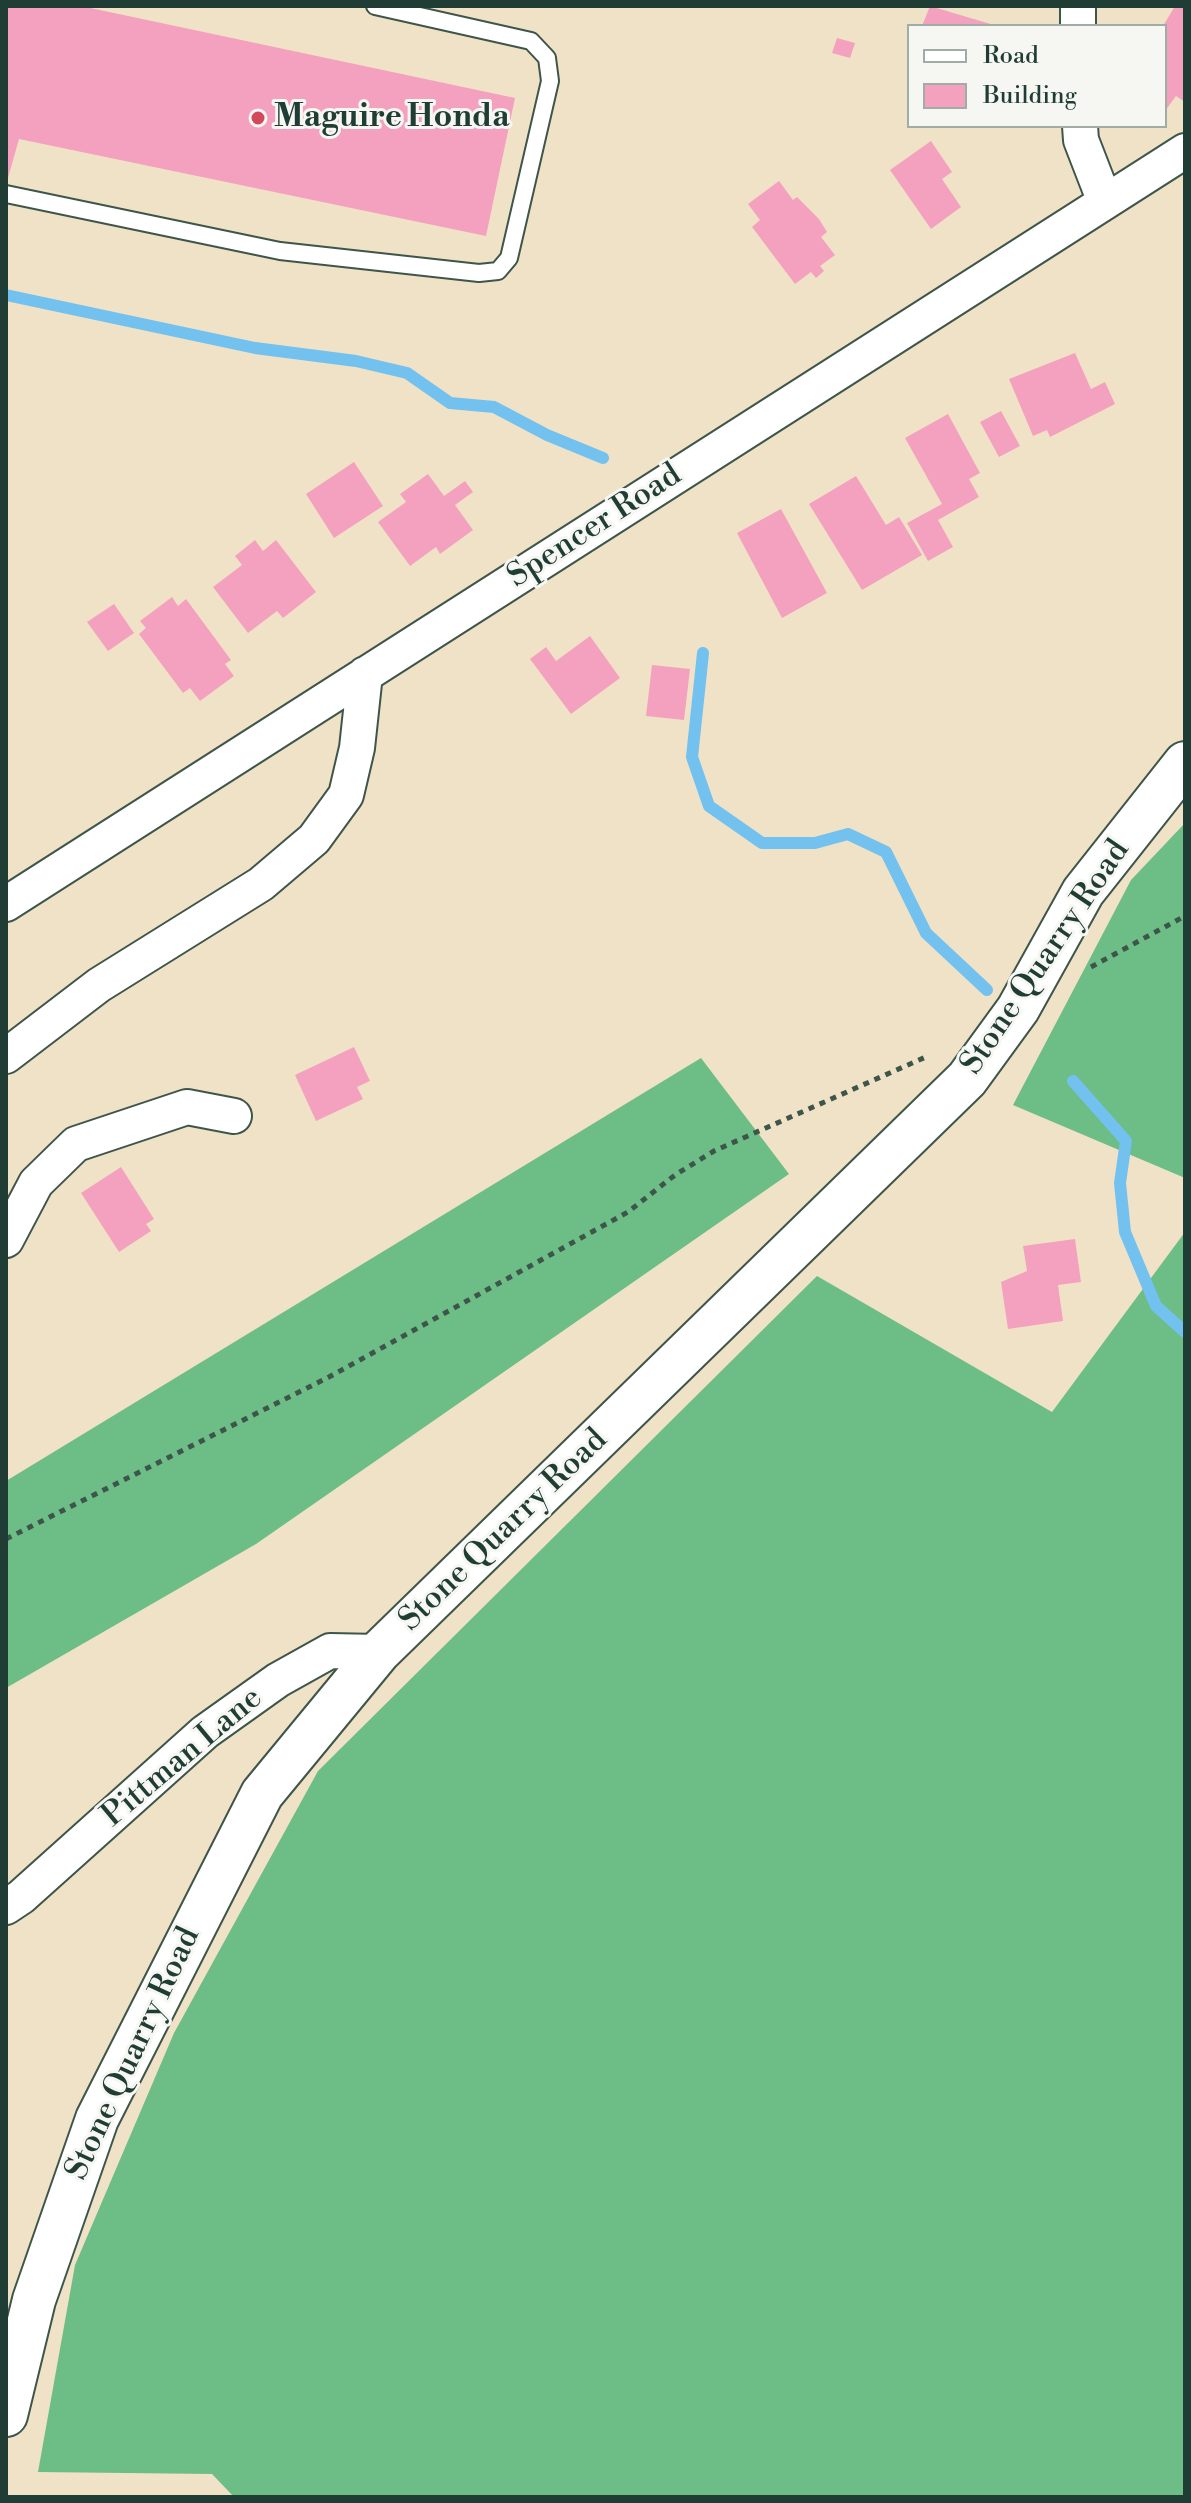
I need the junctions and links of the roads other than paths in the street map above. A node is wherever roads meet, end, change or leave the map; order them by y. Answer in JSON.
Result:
{"nodes":[{"id":1,"x":375,"y":6,"type":"edge"},
{"id":2,"x":1080,"y":128,"type":"edge"},
{"id":3,"x":1185,"y":151,"type":"edge"},
{"id":4,"x":6,"y":194,"type":"edge"},
{"id":5,"x":1105,"y":202,"type":"junction"},
{"id":6,"x":365,"y":674,"type":"junction"},
{"id":7,"x":1185,"y":763,"type":"edge"},
{"id":8,"x":6,"y":904,"type":"edge"},
{"id":9,"x":6,"y":1056,"type":"edge"},
{"id":10,"x":234,"y":1116,"type":"dead end"},
{"id":11,"x":6,"y":1240,"type":"edge"},
{"id":12,"x":379,"y":1652,"type":"junction"},
{"id":13,"x":6,"y":1907,"type":"edge"},
{"id":14,"x":6,"y":2415,"type":"edge"}],
"edges":[{"from":1,"to":4,"type":"lane"},
{"from":2,"to":5,"type":"street"},
{"from":3,"to":5,"type":"street","name":"Spencer Road"},
{"from":5,"to":6,"type":"street","name":"Spencer Road"},
{"from":6,"to":8,"type":"street","name":"Spencer Road"},
{"from":6,"to":9,"type":"street"},
{"from":7,"to":12,"type":"street","name":"Stone Quarry Road"},
{"from":10,"to":11,"type":"street"},
{"from":12,"to":13,"type":"street","name":"Pittman Lane"},
{"from":12,"to":14,"type":"street","name":"Stone Quarry Road"}]}
